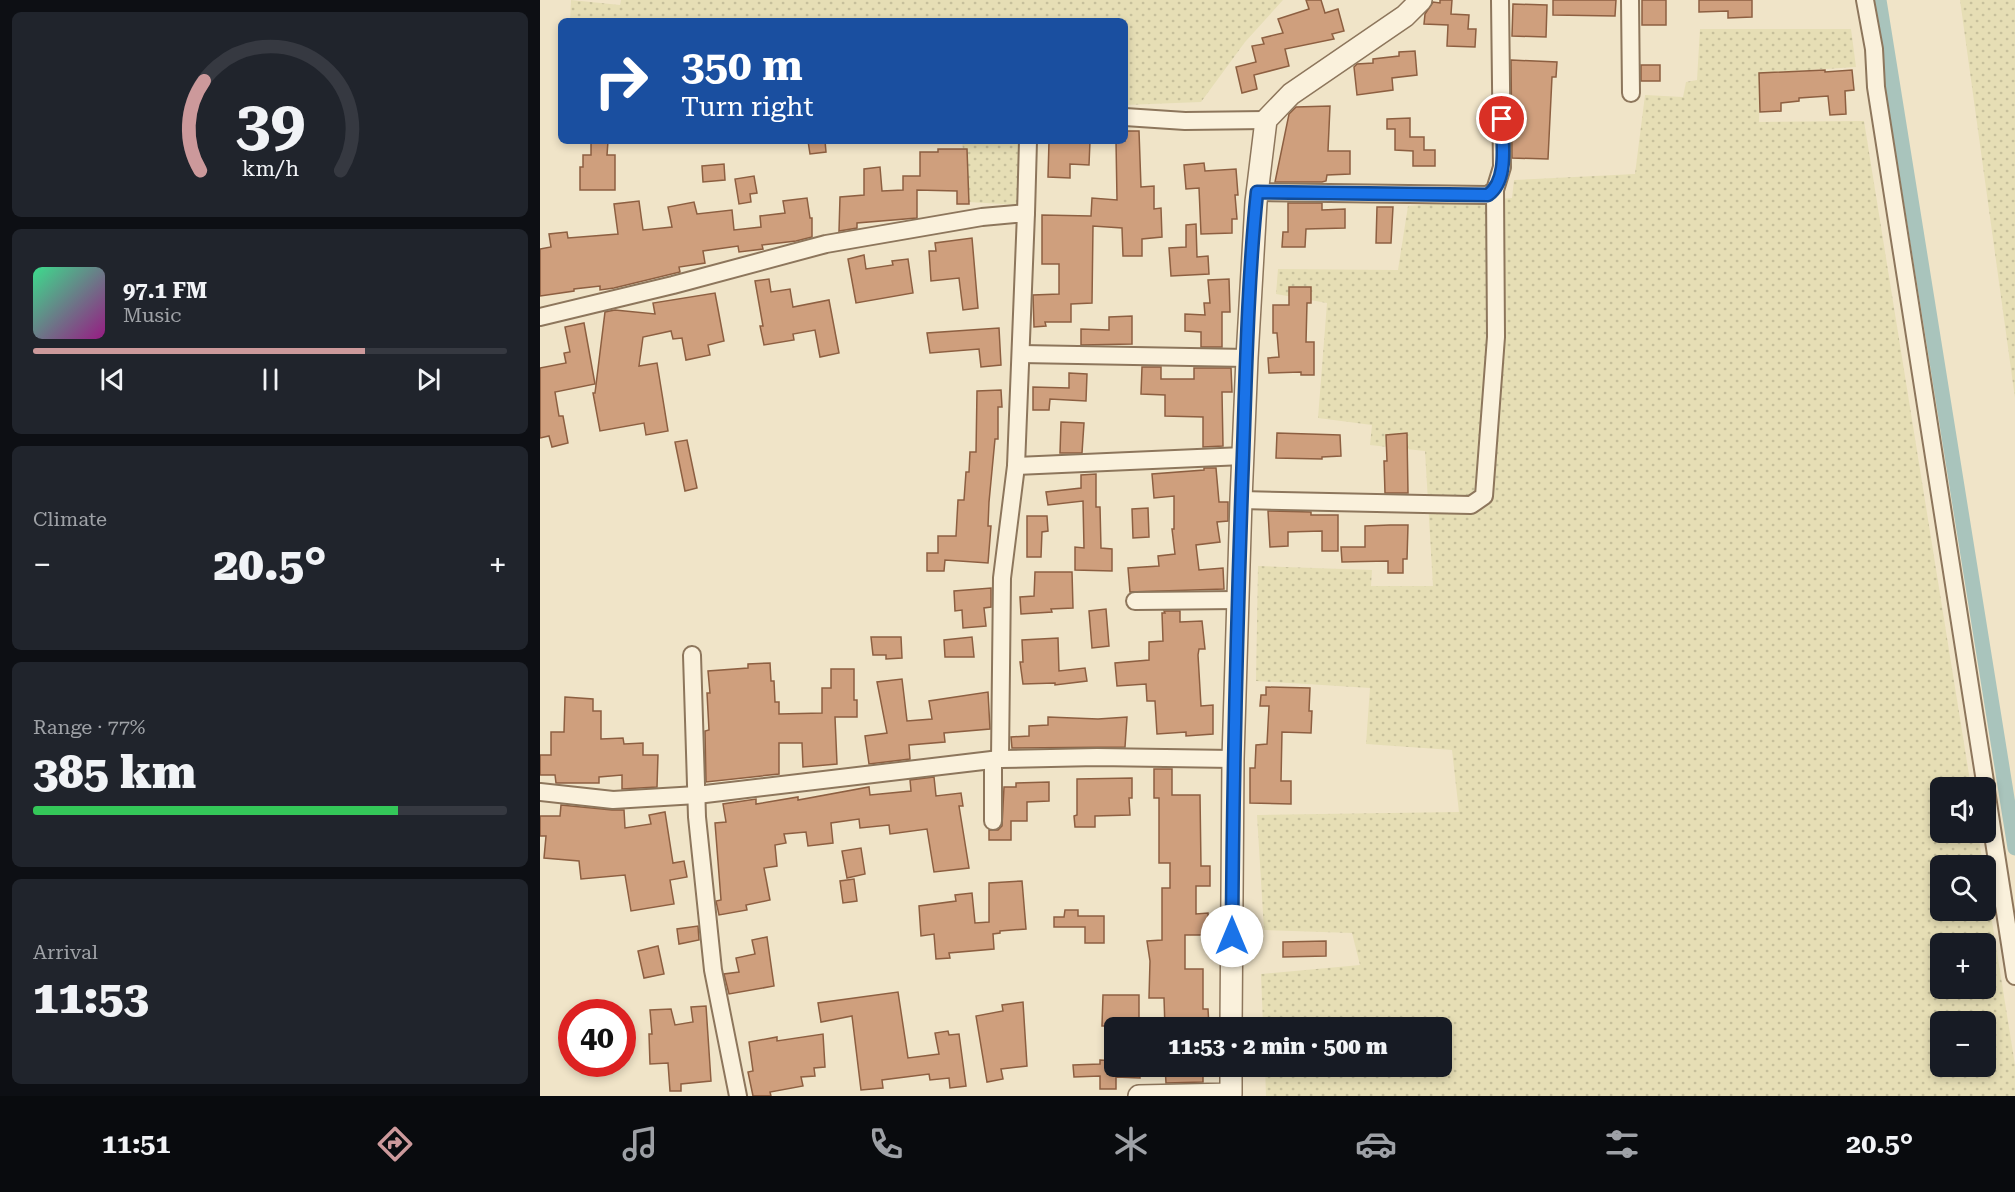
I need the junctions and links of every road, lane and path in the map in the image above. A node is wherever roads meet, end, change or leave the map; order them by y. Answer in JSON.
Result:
{"nodes":[{"id":1,"x":1421,"y":0,"type":"edge"},
{"id":2,"x":1500,"y":0,"type":"edge"},
{"id":3,"x":1630,"y":0,"type":"edge"},
{"id":4,"x":1865,"y":0,"type":"edge"},
{"id":5,"x":1631,"y":93,"type":"dead end"},
{"id":6,"x":1128,"y":117,"type":"edge"},
{"id":7,"x":1266,"y":120,"type":"junction"},
{"id":8,"x":1028,"y":144,"type":"edge"},
{"id":9,"x":1495,"y":190,"type":"junction"},
{"id":10,"x":1257,"y":192,"type":"junction"},
{"id":11,"x":1026,"y":213,"type":"junction"},
{"id":12,"x":540,"y":317,"type":"edge"},
{"id":13,"x":1021,"y":354,"type":"junction"},
{"id":14,"x":1247,"y":358,"type":"junction"},
{"id":15,"x":1243,"y":456,"type":"junction"},
{"id":16,"x":1016,"y":465,"type":"junction"},
{"id":17,"x":1241,"y":500,"type":"junction"},
{"id":18,"x":1238,"y":600,"type":"junction"},
{"id":19,"x":1135,"y":601,"type":"dead end"},
{"id":20,"x":692,"y":655,"type":"dead end"},
{"id":21,"x":997,"y":759,"type":"junction"},
{"id":22,"x":1233,"y":759,"type":"junction"},
{"id":23,"x":1984,"y":777,"type":"edge"},
{"id":24,"x":540,"y":792,"type":"edge"},
{"id":25,"x":697,"y":795,"type":"junction"},
{"id":26,"x":993,"y":821,"type":"dead end"},
{"id":27,"x":1994,"y":843,"type":"edge"},
{"id":28,"x":2015,"y":976,"type":"edge"},
{"id":29,"x":1231,"y":1017,"type":"edge"},
{"id":30,"x":1231,"y":1077,"type":"edge"},
{"id":31,"x":1231,"y":1095,"type":"edge"},
{"id":32,"x":738,"y":1096,"type":"edge"},
{"id":33,"x":1140,"y":1096,"type":"edge"}],
"edges":[{"from":1,"to":7,"type":"street"},
{"from":2,"to":9,"type":"street"},
{"from":3,"to":5,"type":"street"},
{"from":4,"to":23,"type":"street"},
{"from":6,"to":7,"type":"street"},
{"from":7,"to":10,"type":"street"},
{"from":8,"to":11,"type":"street"},
{"from":9,"to":10,"type":"street"},
{"from":9,"to":17,"type":"street"},
{"from":10,"to":14,"type":"street"},
{"from":11,"to":12,"type":"street"},
{"from":11,"to":13,"type":"street"},
{"from":13,"to":14,"type":"street"},
{"from":13,"to":16,"type":"street"},
{"from":14,"to":15,"type":"street"},
{"from":15,"to":16,"type":"street"},
{"from":15,"to":17,"type":"street"},
{"from":16,"to":21,"type":"street"},
{"from":17,"to":18,"type":"street"},
{"from":18,"to":19,"type":"street"},
{"from":18,"to":22,"type":"street"},
{"from":20,"to":25,"type":"street"},
{"from":21,"to":22,"type":"street"},
{"from":21,"to":25,"type":"street"},
{"from":21,"to":26,"type":"street"},
{"from":22,"to":29,"type":"street"},
{"from":24,"to":25,"type":"street"},
{"from":25,"to":32,"type":"street"},
{"from":27,"to":28,"type":"street"},
{"from":30,"to":31,"type":"street"},
{"from":31,"to":33,"type":"street"}]}
